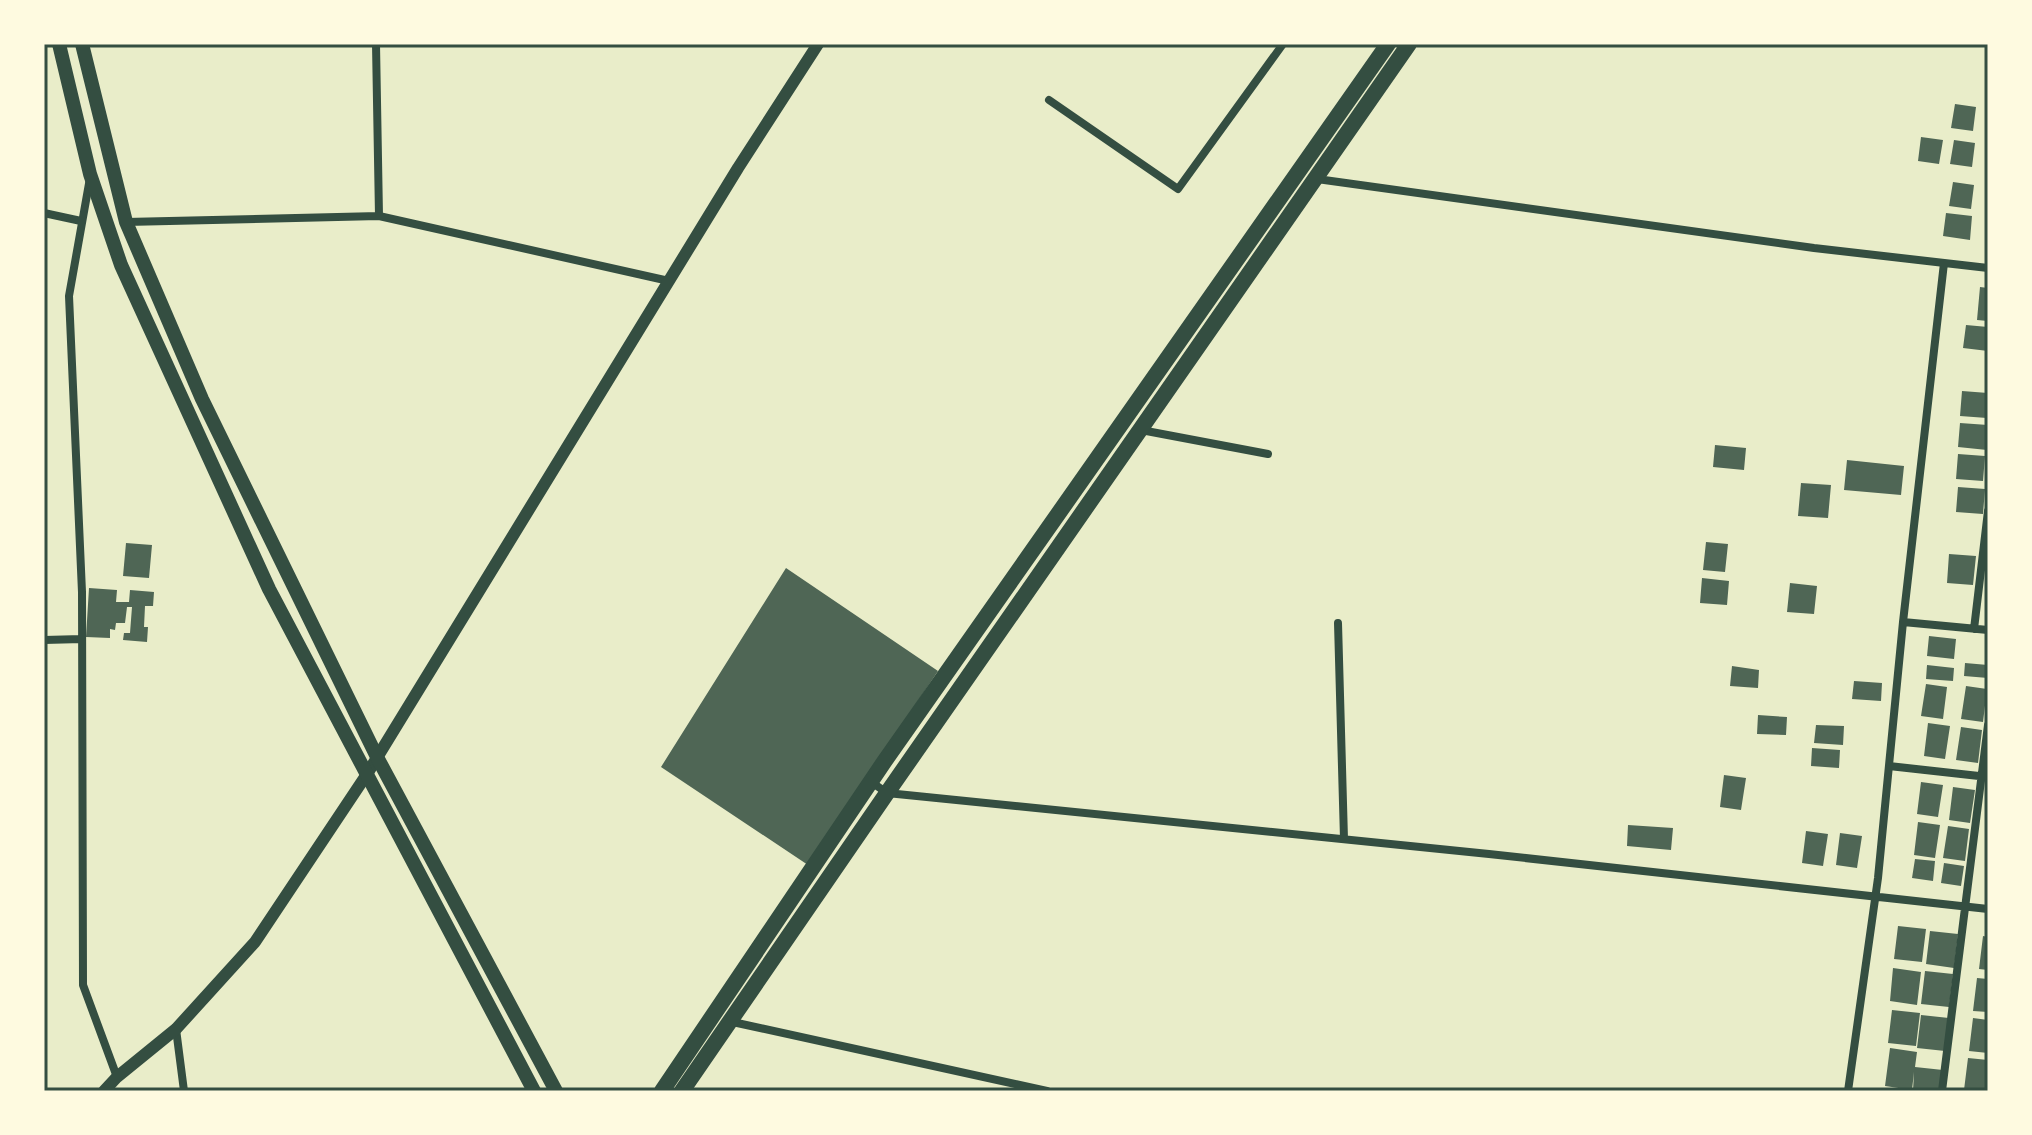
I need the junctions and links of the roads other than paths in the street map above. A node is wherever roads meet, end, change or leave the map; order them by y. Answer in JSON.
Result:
{"nodes":[{"id":1,"x":59,"y":44,"type":"edge"},
{"id":2,"x":82,"y":44,"type":"edge"},
{"id":3,"x":376,"y":44,"type":"edge"},
{"id":4,"x":818,"y":44,"type":"edge"},
{"id":5,"x":1283,"y":44,"type":"edge"},
{"id":6,"x":1388,"y":44,"type":"edge"},
{"id":7,"x":1409,"y":44,"type":"edge"},
{"id":8,"x":1049,"y":100,"type":"dead end"},
{"id":9,"x":90,"y":174,"type":"junction"},
{"id":10,"x":1317,"y":179,"type":"junction"},
{"id":11,"x":44,"y":213,"type":"edge"},
{"id":12,"x":379,"y":216,"type":"junction"},
{"id":13,"x":81,"y":221,"type":"junction"},
{"id":14,"x":126,"y":222,"type":"junction"},
{"id":15,"x":1944,"y":263,"type":"junction"},
{"id":16,"x":1988,"y":268,"type":"edge"},
{"id":17,"x":669,"y":281,"type":"junction"},
{"id":18,"x":1141,"y":430,"type":"junction"},
{"id":19,"x":1268,"y":454,"type":"dead end"},
{"id":20,"x":1988,"y":511,"type":"edge"},
{"id":21,"x":1903,"y":622,"type":"junction"},
{"id":22,"x":1338,"y":623,"type":"dead end"},
{"id":23,"x":1974,"y":629,"type":"junction"},
{"id":24,"x":1988,"y":630,"type":"edge"},
{"id":25,"x":82,"y":639,"type":"junction"},
{"id":26,"x":44,"y":640,"type":"edge"},
{"id":27,"x":1988,"y":725,"type":"edge"},
{"id":28,"x":377,"y":757,"type":"junction"},
{"id":29,"x":1889,"y":766,"type":"junction"},
{"id":30,"x":367,"y":774,"type":"junction"},
{"id":31,"x":1985,"y":776,"type":"edge"},
{"id":32,"x":870,"y":781,"type":"junction"},
{"id":33,"x":887,"y":793,"type":"junction"},
{"id":34,"x":1344,"y":839,"type":"junction"},
{"id":35,"x":1875,"y":898,"type":"junction"},
{"id":36,"x":1965,"y":907,"type":"junction"},
{"id":37,"x":1988,"y":909,"type":"edge"},
{"id":38,"x":710,"y":1017,"type":"junction"},
{"id":39,"x":732,"y":1022,"type":"junction"},
{"id":40,"x":176,"y":1029,"type":"junction"},
{"id":41,"x":117,"y":1077,"type":"junction"},
{"id":42,"x":1002,"y":1086,"type":"edge"},
{"id":43,"x":1848,"y":1090,"type":"edge"},
{"id":44,"x":104,"y":1091,"type":"edge"},
{"id":45,"x":184,"y":1091,"type":"edge"},
{"id":46,"x":534,"y":1091,"type":"edge"},
{"id":47,"x":556,"y":1091,"type":"edge"},
{"id":48,"x":662,"y":1091,"type":"edge"},
{"id":49,"x":682,"y":1091,"type":"edge"},
{"id":50,"x":1047,"y":1091,"type":"edge"},
{"id":51,"x":1856,"y":1091,"type":"edge"},
{"id":52,"x":1942,"y":1091,"type":"edge"}],
"edges":[{"from":1,"to":9,"type":"main road"},
{"from":2,"to":14,"type":"main road"},
{"from":3,"to":12,"type":"street"},
{"from":4,"to":17,"type":"street"},
{"from":5,"to":8,"type":"street"},
{"from":6,"to":32,"type":"main road"},
{"from":7,"to":10,"type":"main road"},
{"from":9,"to":13,"type":"street"},
{"from":9,"to":30,"type":"main road"},
{"from":10,"to":15,"type":"street"},
{"from":10,"to":18,"type":"main road"},
{"from":11,"to":13,"type":"street"},
{"from":12,"to":14,"type":"street"},
{"from":12,"to":17,"type":"street"},
{"from":13,"to":25,"type":"street"},
{"from":14,"to":28,"type":"main road"},
{"from":15,"to":16,"type":"street"},
{"from":15,"to":21,"type":"street"},
{"from":17,"to":28,"type":"street"},
{"from":18,"to":19,"type":"street"},
{"from":18,"to":33,"type":"main road"},
{"from":20,"to":23,"type":"street"},
{"from":21,"to":23,"type":"street"},
{"from":21,"to":29,"type":"street"},
{"from":22,"to":34,"type":"street"},
{"from":23,"to":24,"type":"street"},
{"from":25,"to":26,"type":"street"},
{"from":25,"to":41,"type":"street"},
{"from":27,"to":31,"type":"street"},
{"from":28,"to":30,"type":"street"},
{"from":28,"to":47,"type":"main road"},
{"from":29,"to":31,"type":"street"},
{"from":29,"to":35,"type":"street"},
{"from":30,"to":40,"type":"street"},
{"from":30,"to":46,"type":"main road"},
{"from":31,"to":36,"type":"street"},
{"from":32,"to":33,"type":"street"},
{"from":32,"to":38,"type":"main road"},
{"from":33,"to":34,"type":"street"},
{"from":33,"to":39,"type":"main road"},
{"from":34,"to":35,"type":"street"},
{"from":35,"to":36,"type":"street"},
{"from":35,"to":43,"type":"street"},
{"from":36,"to":37,"type":"street"},
{"from":36,"to":52,"type":"street"},
{"from":38,"to":39,"type":"street"},
{"from":38,"to":48,"type":"main road"},
{"from":39,"to":42,"type":"street"},
{"from":39,"to":49,"type":"main road"},
{"from":40,"to":41,"type":"street"},
{"from":40,"to":45,"type":"street"},
{"from":41,"to":44,"type":"street"},
{"from":42,"to":50,"type":"street"},
{"from":43,"to":51,"type":"street"}]}
